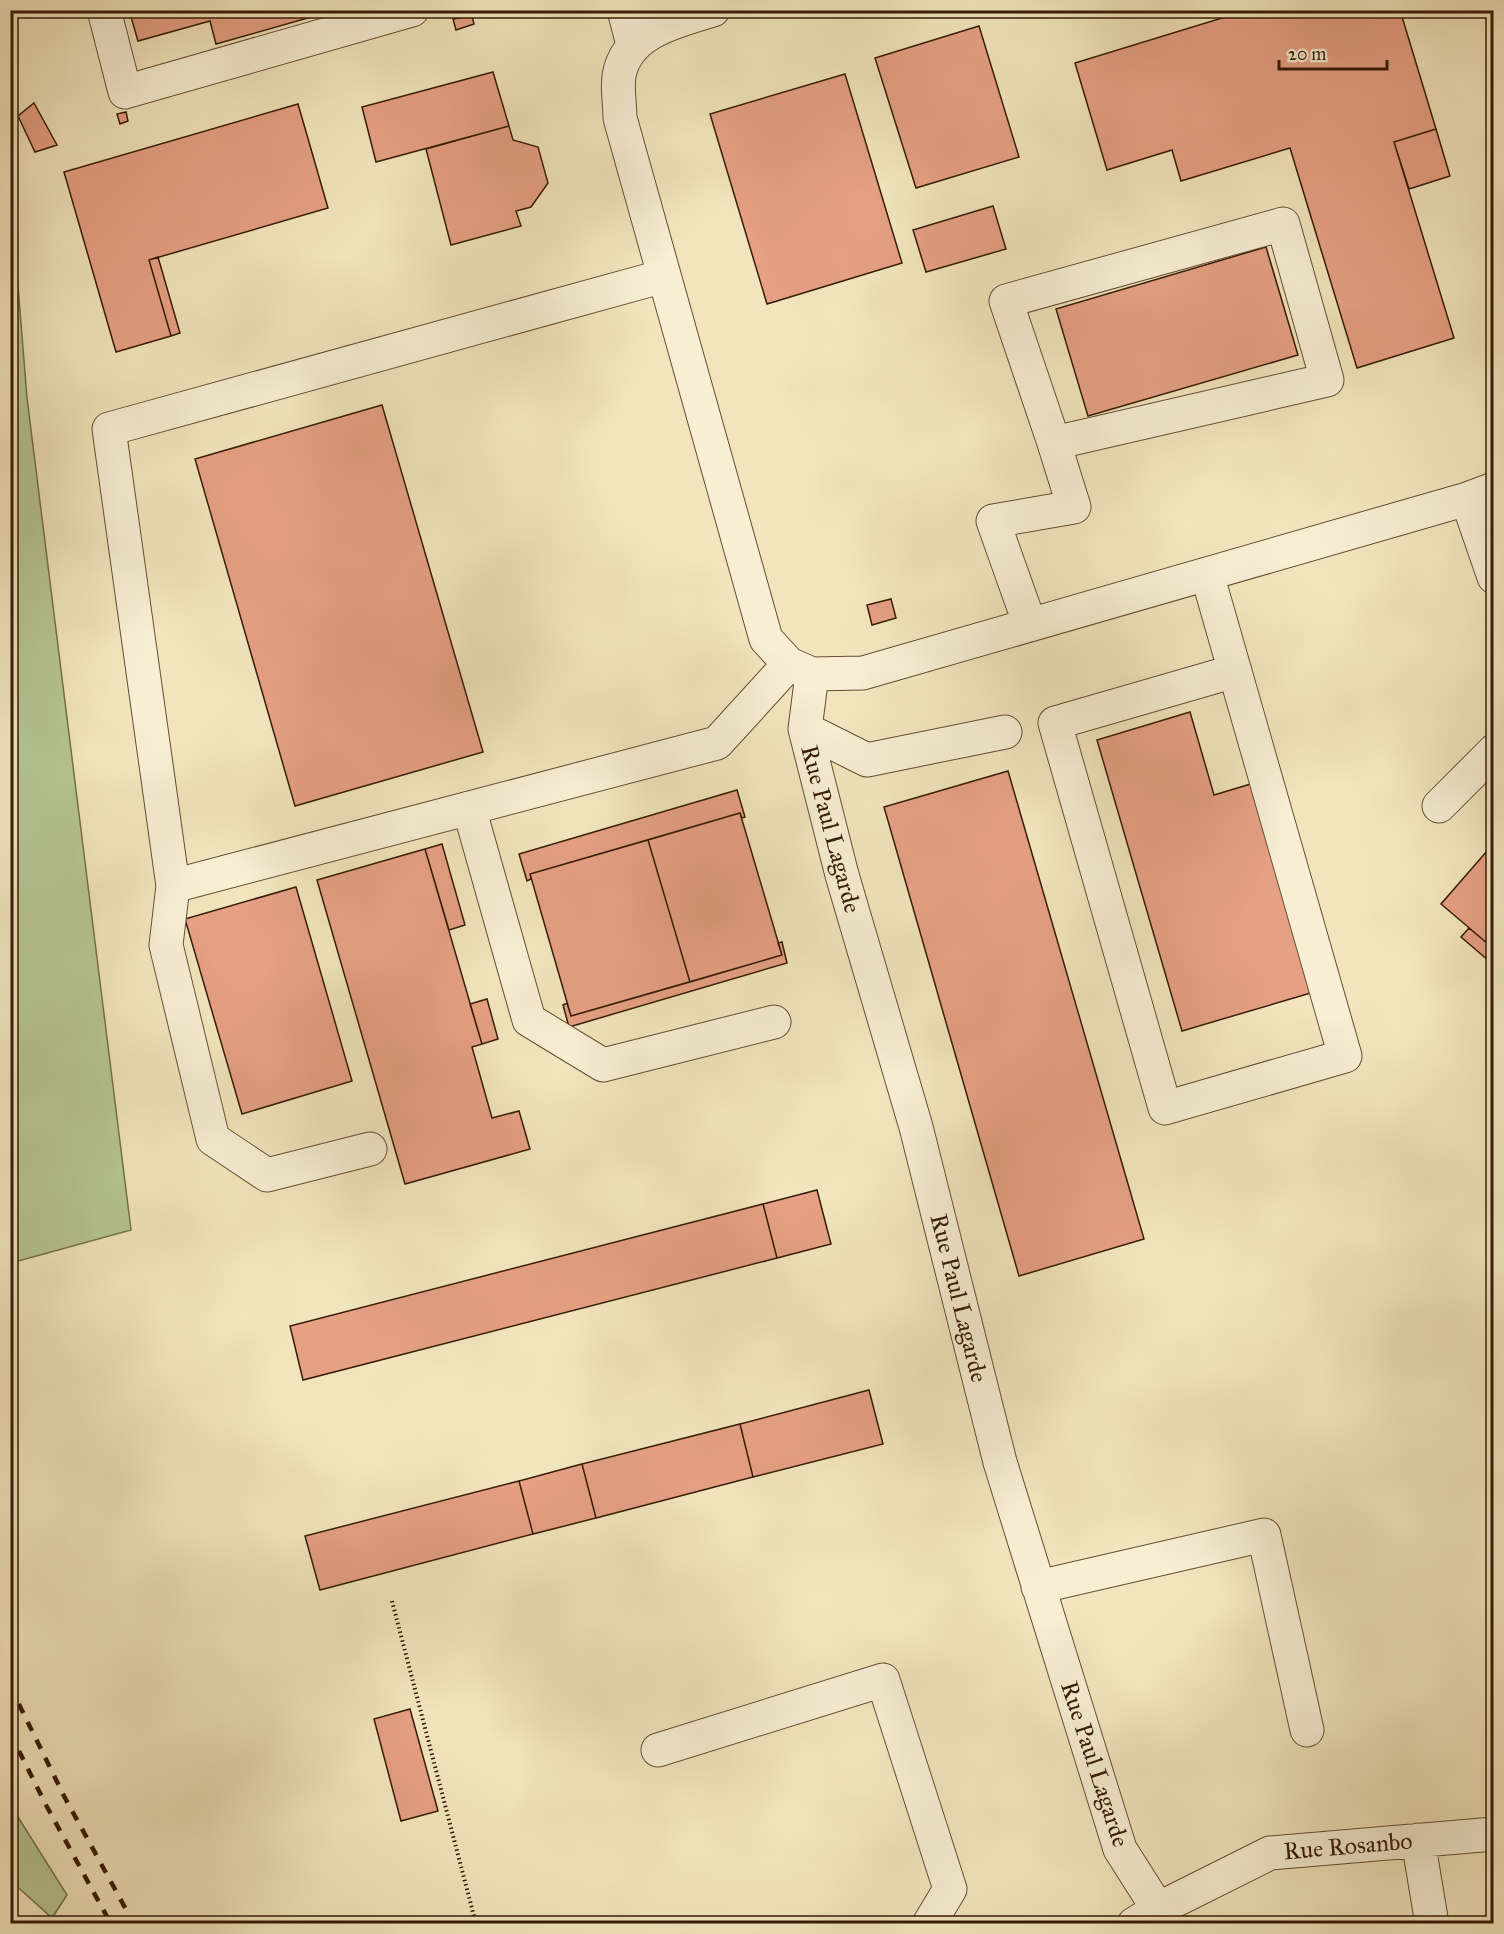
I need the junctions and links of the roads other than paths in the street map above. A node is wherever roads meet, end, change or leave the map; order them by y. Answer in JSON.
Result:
{"nodes":[{"id":1,"x":104,"y":10,"type":"edge"},
{"id":2,"x":412,"y":10,"type":"edge"},
{"id":3,"x":624,"y":10,"type":"edge"},
{"id":4,"x":713,"y":10,"type":"edge"},
{"id":5,"x":633,"y":45,"type":"junction"},
{"id":6,"x":664,"y":276,"type":"junction"},
{"id":7,"x":1054,"y":443,"type":"junction"},
{"id":8,"x":1480,"y":494,"type":"edge"},
{"id":9,"x":1207,"y":574,"type":"junction"},
{"id":10,"x":1494,"y":577,"type":"edge"},
{"id":11,"x":1029,"y":625,"type":"junction"},
{"id":12,"x":800,"y":669,"type":"junction"},
{"id":13,"x":1235,"y":671,"type":"junction"},
{"id":14,"x":805,"y":729,"type":"junction"},
{"id":15,"x":1005,"y":732,"type":"dead end"},
{"id":16,"x":1494,"y":751,"type":"edge"},
{"id":17,"x":1439,"y":806,"type":"dead end"},
{"id":18,"x":469,"y":808,"type":"junction"},
{"id":19,"x":173,"y":886,"type":"junction"},
{"id":20,"x":774,"y":1022,"type":"dead end"},
{"id":21,"x":370,"y":1149,"type":"dead end"},
{"id":22,"x":1038,"y":1587,"type":"junction"},
{"id":23,"x":1307,"y":1730,"type":"dead end"},
{"id":24,"x":658,"y":1750,"type":"dead end"},
{"id":25,"x":1494,"y":1834,"type":"edge"},
{"id":26,"x":1418,"y":1840,"type":"junction"},
{"id":27,"x":1150,"y":1919,"type":"edge"},
{"id":28,"x":929,"y":1923,"type":"edge"},
{"id":29,"x":1432,"y":1923,"type":"edge"}],
"edges":[{"from":1,"to":2,"type":"street"},
{"from":3,"to":5,"type":"street"},
{"from":4,"to":5,"type":"street"},
{"from":5,"to":6,"type":"street"},
{"from":6,"to":12,"type":"street"},
{"from":6,"to":19,"type":"street"},
{"from":7,"to":7,"type":"street"},
{"from":7,"to":11,"type":"street"},
{"from":8,"to":9,"type":"street"},
{"from":8,"to":10,"type":"street"},
{"from":9,"to":11,"type":"street"},
{"from":9,"to":13,"type":"street"},
{"from":11,"to":12,"type":"street"},
{"from":12,"to":14,"type":"street","name":"Rue Paul Lagarde"},
{"from":12,"to":18,"type":"street"},
{"from":13,"to":13,"type":"street"},
{"from":14,"to":15,"type":"street"},
{"from":14,"to":22,"type":"street","name":"Rue Paul Lagarde"},
{"from":16,"to":17,"type":"street"},
{"from":18,"to":19,"type":"street"},
{"from":18,"to":20,"type":"street"},
{"from":19,"to":21,"type":"street"},
{"from":22,"to":23,"type":"street"},
{"from":22,"to":27,"type":"street","name":"Rue Paul Lagarde"},
{"from":24,"to":28,"type":"street"},
{"from":25,"to":26,"type":"street","name":"Rue Rosanbo"},
{"from":26,"to":27,"type":"street","name":"Rue Rosanbo"},
{"from":26,"to":29,"type":"street"}]}
